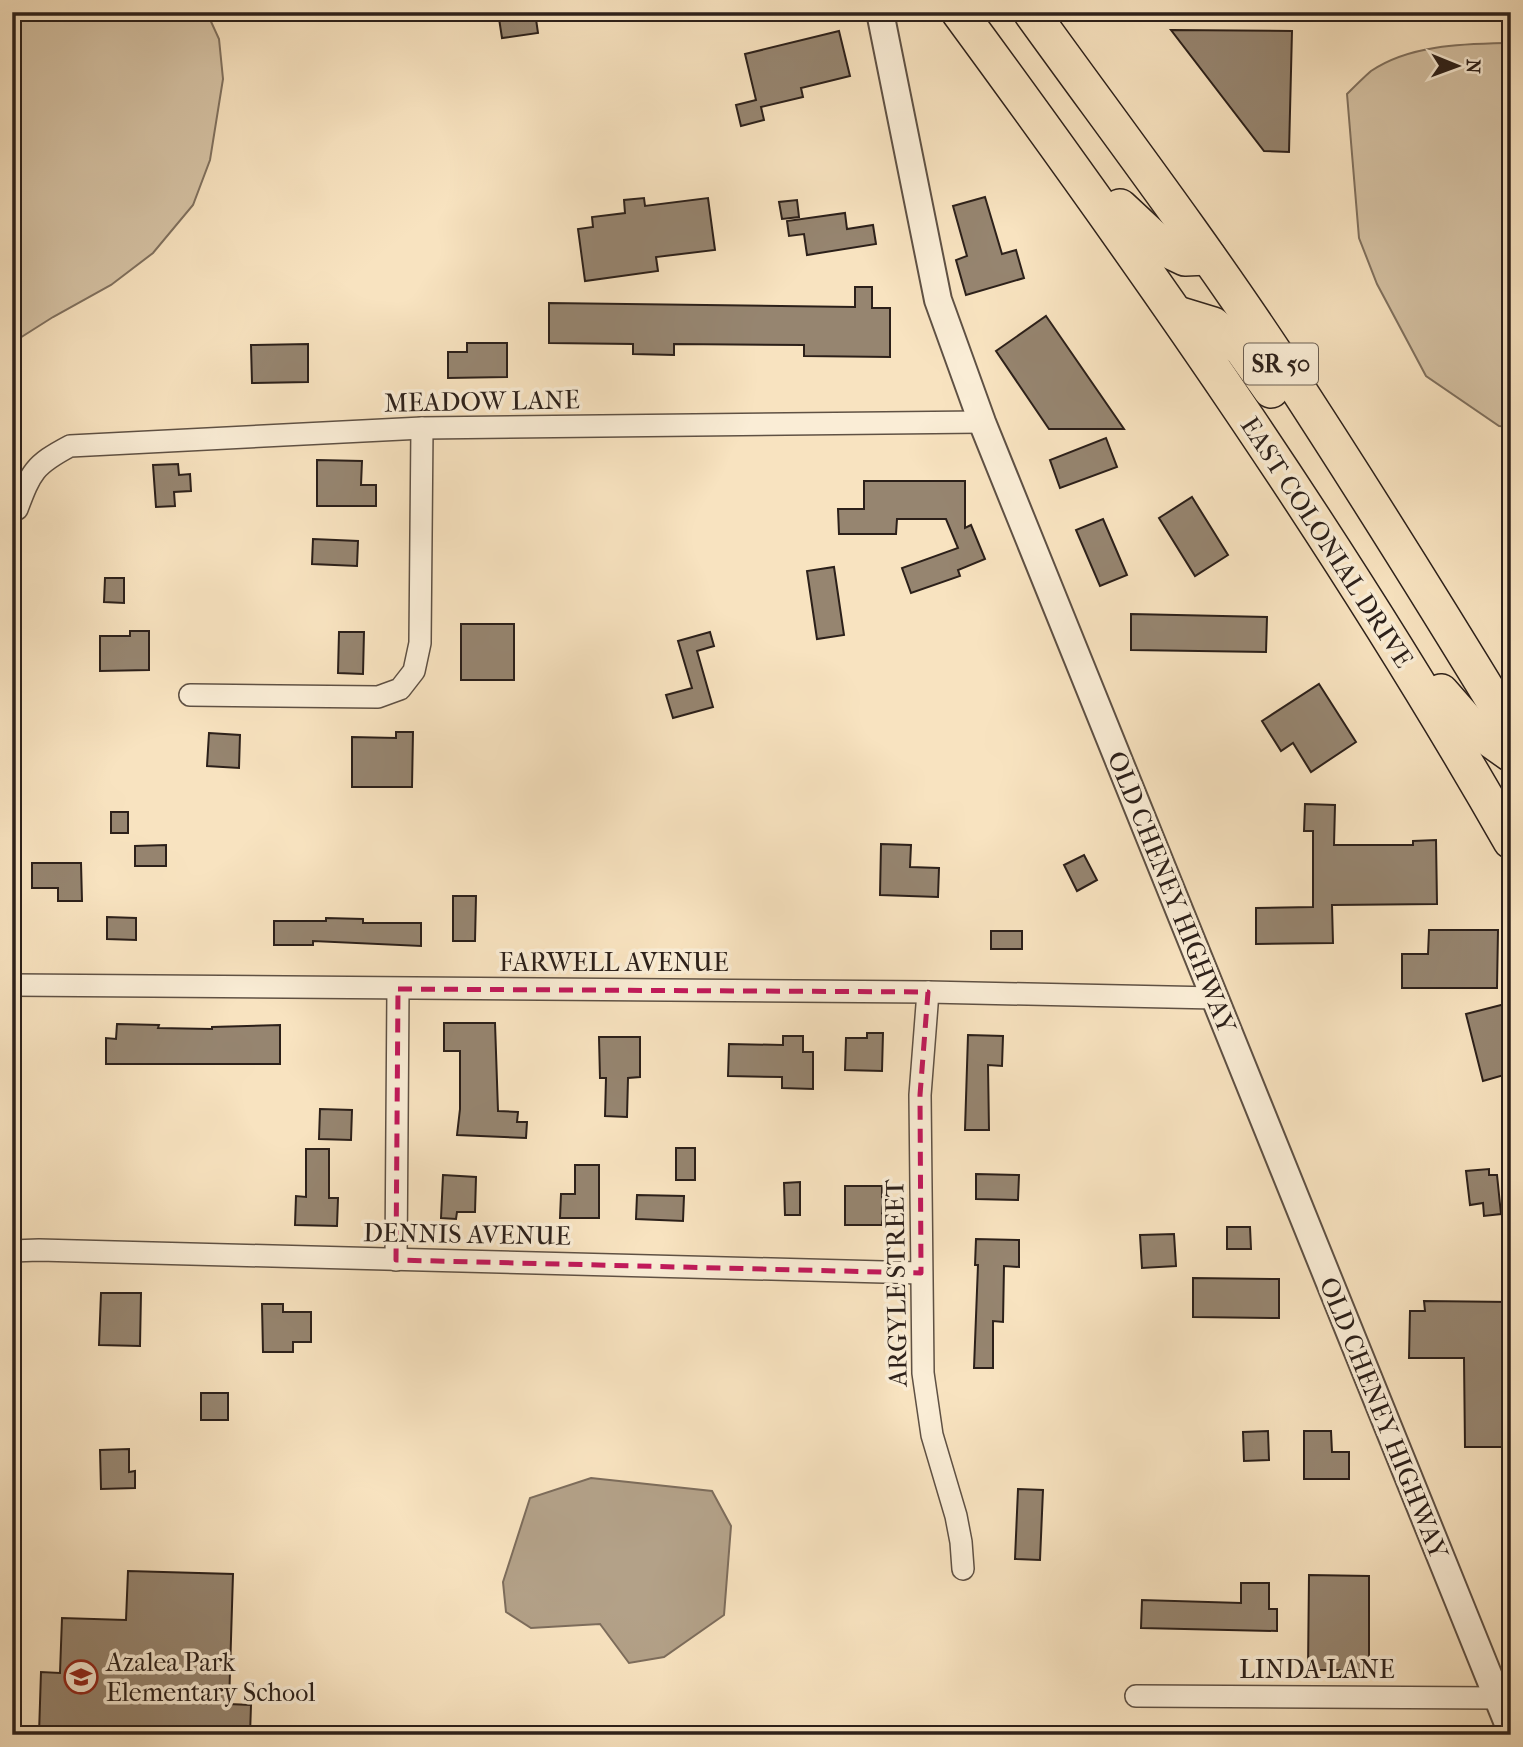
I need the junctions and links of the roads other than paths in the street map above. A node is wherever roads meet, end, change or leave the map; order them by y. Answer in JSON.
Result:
{"nodes":[{"id":1,"x":904,"y":12,"type":"edge"},
{"id":2,"x":959,"y":12,"type":"edge"},
{"id":3,"x":1031,"y":12,"type":"edge"},
{"id":4,"x":883,"y":24,"type":"edge"},
{"id":5,"x":1064,"y":155,"type":"junction"},
{"id":6,"x":1208,"y":257,"type":"junction"},
{"id":7,"x":1177,"y":314,"type":"junction"},
{"id":8,"x":982,"y":422,"type":"junction"},
{"id":9,"x":422,"y":428,"type":"junction"},
{"id":10,"x":1346,"y":466,"type":"junction"},
{"id":11,"x":17,"y":509,"type":"dead end"},
{"id":12,"x":1379,"y":621,"type":"junction"},
{"id":13,"x":190,"y":695,"type":"dead end"},
{"id":14,"x":1511,"y":729,"type":"edge"},
{"id":15,"x":1511,"y":754,"type":"edge"},
{"id":16,"x":1505,"y":823,"type":"edge"},
{"id":17,"x":12,"y":985,"type":"edge"},
{"id":18,"x":398,"y":989,"type":"junction"},
{"id":19,"x":928,"y":992,"type":"junction"},
{"id":20,"x":1215,"y":998,"type":"junction"},
{"id":21,"x":12,"y":1251,"type":"edge"},
{"id":22,"x":396,"y":1260,"type":"junction"},
{"id":23,"x":921,"y":1273,"type":"junction"},
{"id":24,"x":963,"y":1569,"type":"dead end"},
{"id":25,"x":1136,"y":1696,"type":"dead end"},
{"id":26,"x":1497,"y":1698,"type":"junction"},
{"id":27,"x":1511,"y":1731,"type":"edge"}],
"edges":[{"from":1,"to":4,"type":"street","name":"OLD CHENEY HIGHWAY"},
{"from":2,"to":5,"type":"highway","name":"EAST COLONIAL DRIVE","number":"SR 50"},
{"from":3,"to":6,"type":"highway","number":"SR 50"},
{"from":4,"to":8,"type":"street","name":"OLD CHENEY HIGHWAY"},
{"from":5,"to":6,"type":"highway"},
{"from":5,"to":7,"type":"highway","name":"EAST COLONIAL DRIVE","number":"SR 50"},
{"from":6,"to":10,"type":"highway","number":"SR 50"},
{"from":7,"to":10,"type":"highway"},
{"from":7,"to":12,"type":"highway","name":"EAST COLONIAL DRIVE","number":"SR 50"},
{"from":8,"to":9,"type":"street","name":"MEADOW LANE"},
{"from":8,"to":20,"type":"street","name":"OLD CHENEY HIGHWAY"},
{"from":9,"to":11,"type":"street","name":"MEADOW LANE"},
{"from":9,"to":13,"type":"street"},
{"from":10,"to":14,"type":"highway","number":"SR 50"},
{"from":12,"to":15,"type":"highway"},
{"from":12,"to":16,"type":"highway","name":"EAST COLONIAL DRIVE","number":"SR 50"},
{"from":17,"to":18,"type":"street","name":"FARWELL AVENUE"},
{"from":18,"to":19,"type":"street","name":"FARWELL AVENUE"},
{"from":18,"to":22,"type":"street"},
{"from":19,"to":20,"type":"street","name":"FARWELL AVENUE"},
{"from":19,"to":23,"type":"street","name":"ARGYLE STREET"},
{"from":20,"to":26,"type":"street","name":"OLD CHENEY HIGHWAY"},
{"from":21,"to":22,"type":"street","name":"DENNIS AVENUE"},
{"from":22,"to":23,"type":"street","name":"DENNIS AVENUE"},
{"from":23,"to":24,"type":"street","name":"ARGYLE STREET"},
{"from":25,"to":26,"type":"street","name":"LINDA LANE"},
{"from":26,"to":27,"type":"street","name":"OLD CHENEY HIGHWAY"}]}
